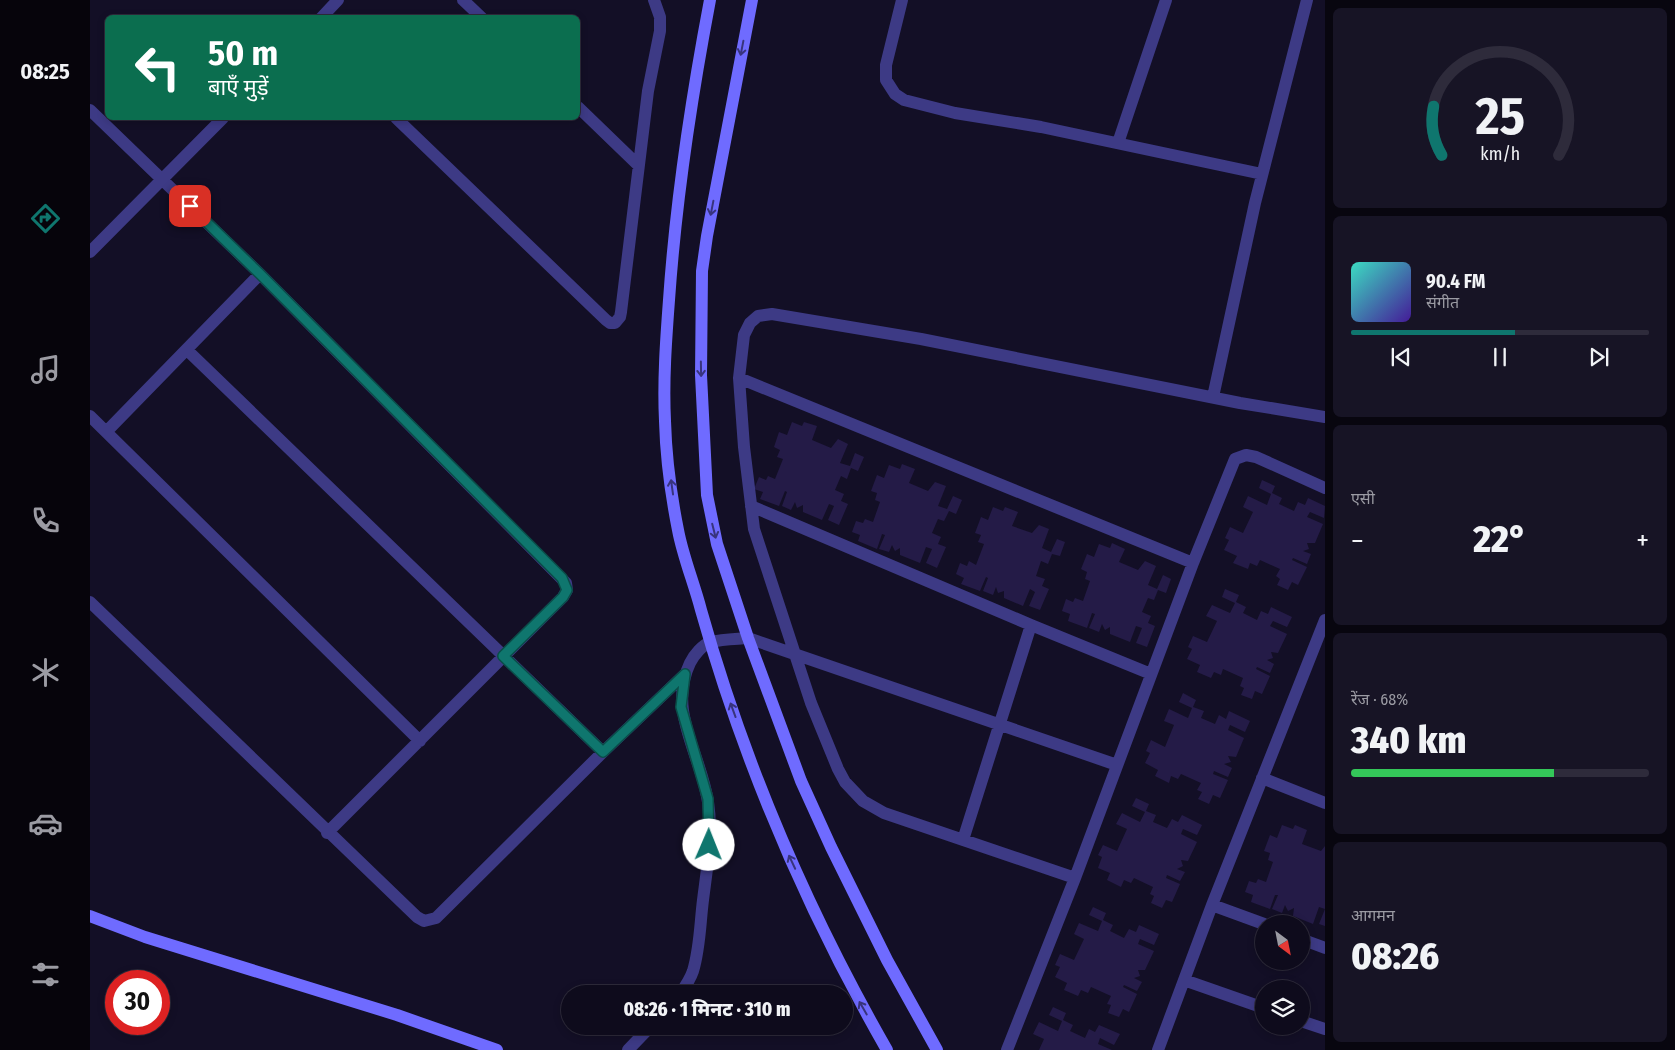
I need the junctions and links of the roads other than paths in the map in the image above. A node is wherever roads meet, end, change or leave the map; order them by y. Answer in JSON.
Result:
{"nodes":[{"id":1,"x":338,"y":0,"type":"edge"},
{"id":2,"x":463,"y":0,"type":"edge"},
{"id":3,"x":654,"y":0,"type":"edge"},
{"id":4,"x":710,"y":0,"type":"edge"},
{"id":5,"x":752,"y":0,"type":"edge"},
{"id":6,"x":902,"y":0,"type":"edge"},
{"id":7,"x":1166,"y":0,"type":"edge"},
{"id":8,"x":1307,"y":0,"type":"edge"},
{"id":9,"x":324,"y":15,"type":"edge"},
{"id":10,"x":479,"y":15,"type":"edge"},
{"id":11,"x":580,"y":109,"type":"edge"},
{"id":12,"x":90,"y":110,"type":"edge"},
{"id":13,"x":221,"y":120,"type":"edge"},
{"id":14,"x":398,"y":120,"type":"edge"},
{"id":15,"x":1118,"y":143,"type":"junction"},
{"id":16,"x":638,"y":165,"type":"junction"},
{"id":17,"x":1262,"y":174,"type":"junction"},
{"id":18,"x":162,"y":180,"type":"junction"},
{"id":19,"x":90,"y":252,"type":"edge"},
{"id":20,"x":260,"y":274,"type":"junction"},
{"id":21,"x":187,"y":350,"type":"junction"},
{"id":22,"x":739,"y":378,"type":"junction"},
{"id":23,"x":1213,"y":397,"type":"junction"},
{"id":24,"x":90,"y":416,"type":"edge"},
{"id":25,"x":1325,"y":417,"type":"edge"},
{"id":26,"x":106,"y":431,"type":"junction"},
{"id":27,"x":1325,"y":488,"type":"edge"},
{"id":28,"x":751,"y":506,"type":"junction"},
{"id":29,"x":1193,"y":563,"type":"junction"},
{"id":30,"x":90,"y":602,"type":"edge"},
{"id":31,"x":1324,"y":623,"type":"edge"},
{"id":32,"x":1031,"y":625,"type":"junction"},
{"id":33,"x":748,"y":638,"type":"junction"},
{"id":34,"x":710,"y":642,"type":"junction"},
{"id":35,"x":794,"y":655,"type":"junction"},
{"id":36,"x":503,"y":656,"type":"junction"},
{"id":37,"x":685,"y":674,"type":"junction"},
{"id":38,"x":1151,"y":674,"type":"junction"},
{"id":39,"x":1000,"y":726,"type":"junction"},
{"id":40,"x":420,"y":741,"type":"junction"},
{"id":41,"x":603,"y":752,"type":"junction"},
{"id":42,"x":1117,"y":766,"type":"junction"},
{"id":43,"x":1262,"y":778,"type":"junction"},
{"id":44,"x":1325,"y":803,"type":"edge"},
{"id":45,"x":328,"y":833,"type":"junction"},
{"id":46,"x":963,"y":840,"type":"junction"},
{"id":47,"x":1075,"y":878,"type":"junction"},
{"id":48,"x":1212,"y":905,"type":"junction"},
{"id":49,"x":90,"y":916,"type":"edge"},
{"id":50,"x":1255,"y":921,"type":"edge"},
{"id":51,"x":1310,"y":942,"type":"edge"},
{"id":52,"x":1325,"y":948,"type":"edge"},
{"id":53,"x":1184,"y":980,"type":"junction"},
{"id":54,"x":685,"y":985,"type":"edge"},
{"id":55,"x":1255,"y":1005,"type":"edge"},
{"id":56,"x":1310,"y":1024,"type":"edge"},
{"id":57,"x":1325,"y":1029,"type":"edge"},
{"id":58,"x":642,"y":1035,"type":"edge"},
{"id":59,"x":497,"y":1050,"type":"edge"},
{"id":60,"x":628,"y":1050,"type":"edge"},
{"id":61,"x":888,"y":1050,"type":"edge"},
{"id":62,"x":937,"y":1050,"type":"edge"},
{"id":63,"x":1007,"y":1050,"type":"edge"},
{"id":64,"x":1158,"y":1050,"type":"edge"}],
"edges":[{"from":1,"to":9,"type":"street"},
{"from":2,"to":10,"type":"street"},
{"from":3,"to":16,"type":"street"},
{"from":34,"to":4,"type":"street","one_way":true},
{"from":5,"to":33,"type":"street","one_way":true},
{"from":6,"to":15,"type":"street"},
{"from":7,"to":15,"type":"street"},
{"from":8,"to":17,"type":"street"},
{"from":11,"to":16,"type":"street"},
{"from":12,"to":18,"type":"street"},
{"from":13,"to":18,"type":"street"},
{"from":14,"to":16,"type":"street"},
{"from":15,"to":17,"type":"street"},
{"from":17,"to":23,"type":"street"},
{"from":18,"to":19,"type":"street"},
{"from":18,"to":20,"type":"street"},
{"from":20,"to":21,"type":"street"},
{"from":20,"to":36,"type":"street"},
{"from":21,"to":26,"type":"street"},
{"from":21,"to":36,"type":"street"},
{"from":22,"to":23,"type":"street"},
{"from":22,"to":28,"type":"street"},
{"from":22,"to":29,"type":"street"},
{"from":23,"to":25,"type":"street"},
{"from":24,"to":26,"type":"street"},
{"from":26,"to":40,"type":"street"},
{"from":27,"to":29,"type":"street"},
{"from":28,"to":32,"type":"street"},
{"from":28,"to":35,"type":"street"},
{"from":29,"to":38,"type":"street"},
{"from":30,"to":45,"type":"street"},
{"from":31,"to":43,"type":"street"},
{"from":32,"to":38,"type":"street"},
{"from":32,"to":39,"type":"street"},
{"from":33,"to":34,"type":"street"},
{"from":33,"to":35,"type":"street"},
{"from":33,"to":62,"type":"street"},
{"from":34,"to":37,"type":"street"},
{"from":61,"to":34,"type":"street","one_way":true},
{"from":35,"to":39,"type":"street"},
{"from":35,"to":46,"type":"street"},
{"from":36,"to":40,"type":"street"},
{"from":36,"to":41,"type":"street"},
{"from":37,"to":41,"type":"street"},
{"from":37,"to":54,"type":"street"},
{"from":38,"to":42,"type":"street"},
{"from":39,"to":42,"type":"street"},
{"from":39,"to":46,"type":"street"},
{"from":40,"to":45,"type":"street"},
{"from":41,"to":45,"type":"street"},
{"from":42,"to":47,"type":"street"},
{"from":43,"to":44,"type":"street"},
{"from":43,"to":48,"type":"street"},
{"from":46,"to":47,"type":"street"},
{"from":47,"to":63,"type":"street"},
{"from":48,"to":50,"type":"street"},
{"from":48,"to":53,"type":"street"},
{"from":49,"to":59,"type":"street"},
{"from":51,"to":52,"type":"street"},
{"from":53,"to":55,"type":"street"},
{"from":53,"to":64,"type":"street"},
{"from":56,"to":57,"type":"street"},
{"from":58,"to":60,"type":"street"}]}
